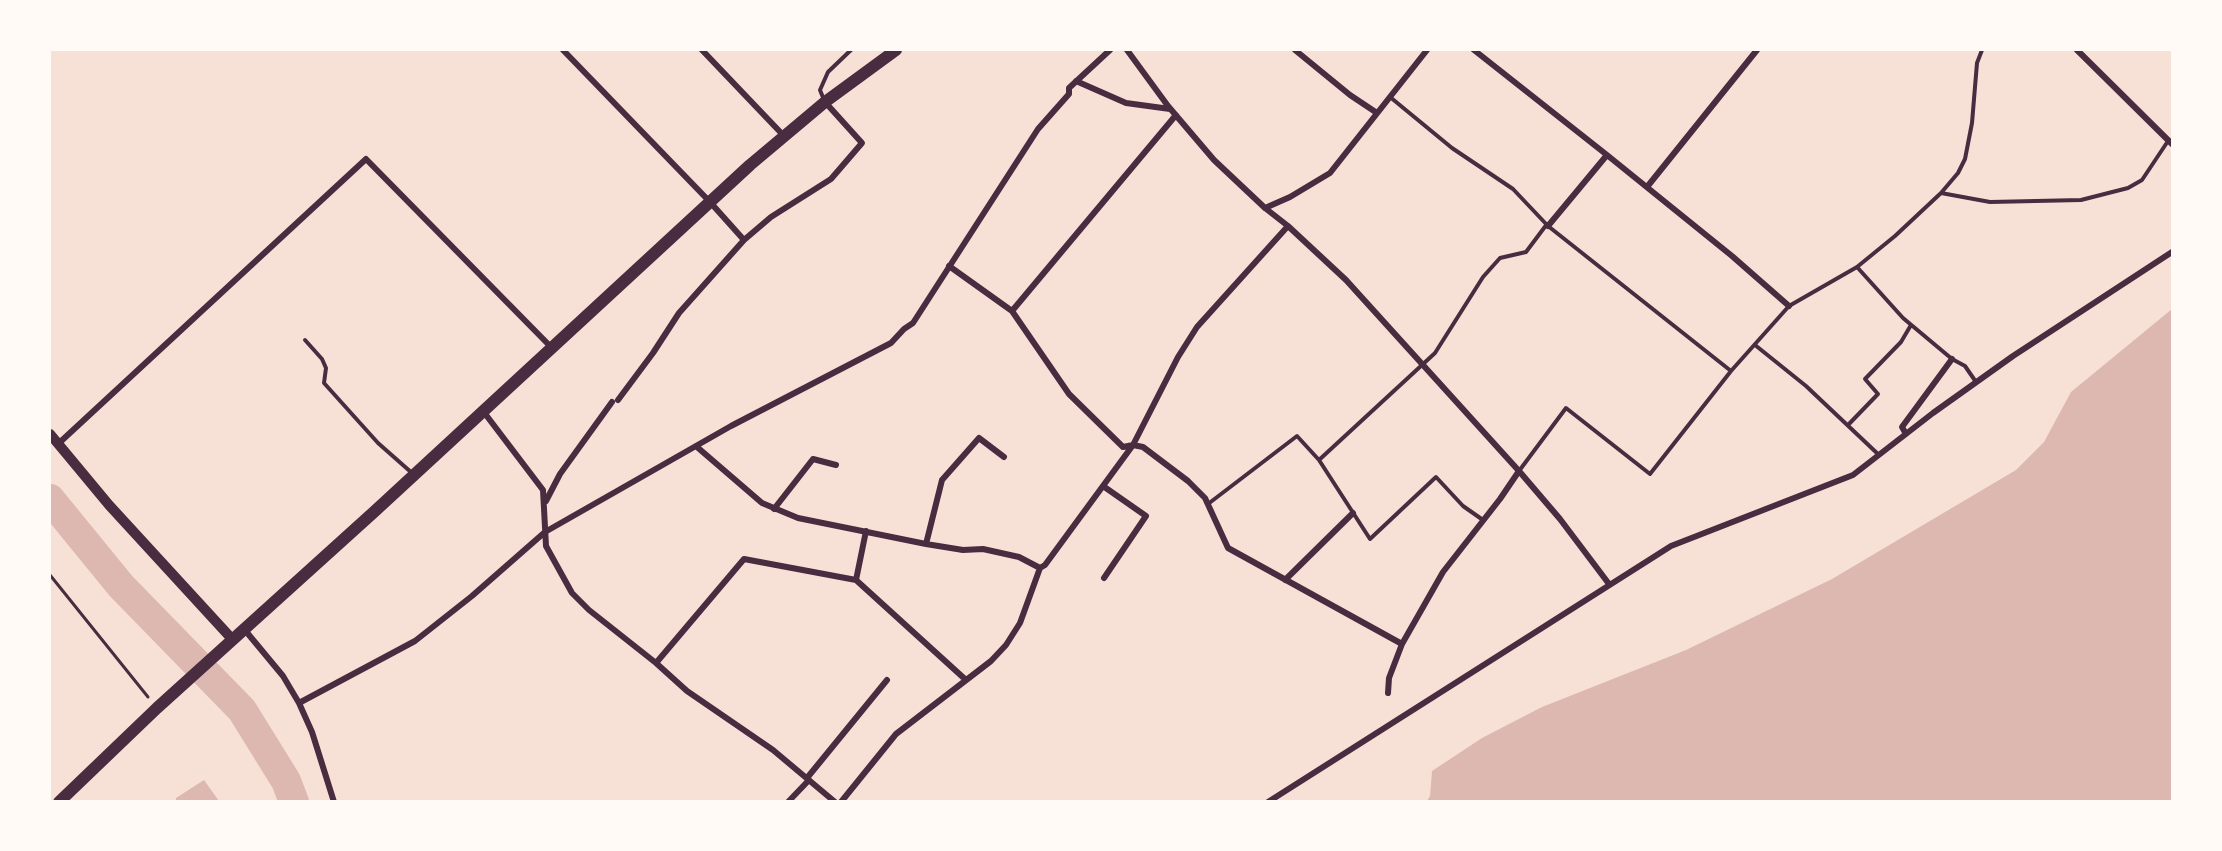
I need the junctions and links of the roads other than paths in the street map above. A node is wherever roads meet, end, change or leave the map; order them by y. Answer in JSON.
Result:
{"nodes":[{"id":1,"x":563,"y":50,"type":"edge"},
{"id":2,"x":702,"y":50,"type":"edge"},
{"id":3,"x":850,"y":50,"type":"edge"},
{"id":4,"x":896,"y":50,"type":"edge"},
{"id":5,"x":1110,"y":50,"type":"edge"},
{"id":6,"x":1127,"y":50,"type":"edge"},
{"id":7,"x":1294,"y":50,"type":"edge"},
{"id":8,"x":1427,"y":50,"type":"edge"},
{"id":9,"x":1474,"y":50,"type":"edge"},
{"id":10,"x":1757,"y":50,"type":"edge"},
{"id":11,"x":1982,"y":50,"type":"edge"},
{"id":12,"x":2077,"y":50,"type":"edge"},
{"id":13,"x":1076,"y":81,"type":"junction"},
{"id":14,"x":1390,"y":97,"type":"junction"},
{"id":15,"x":825,"y":102,"type":"junction"},
{"id":16,"x":1173,"y":112,"type":"junction"},
{"id":17,"x":1377,"y":113,"type":"junction"},
{"id":18,"x":784,"y":136,"type":"junction"},
{"id":19,"x":2171,"y":140,"type":"edge"},
{"id":20,"x":1607,"y":155,"type":"junction"},
{"id":21,"x":1647,"y":188,"type":"junction"},
{"id":22,"x":1941,"y":193,"type":"junction"},
{"id":23,"x":710,"y":202,"type":"junction"},
{"id":24,"x":1265,"y":208,"type":"junction"},
{"id":25,"x":1547,"y":225,"type":"junction"},
{"id":26,"x":1288,"y":226,"type":"junction"},
{"id":27,"x":744,"y":240,"type":"junction"},
{"id":28,"x":2172,"y":252,"type":"edge"},
{"id":29,"x":949,"y":266,"type":"junction"},
{"id":30,"x":1857,"y":267,"type":"junction"},
{"id":31,"x":1789,"y":306,"type":"junction"},
{"id":32,"x":1012,"y":311,"type":"junction"},
{"id":33,"x":1911,"y":325,"type":"junction"},
{"id":34,"x":305,"y":340,"type":"dead end"},
{"id":35,"x":1755,"y":345,"type":"junction"},
{"id":36,"x":551,"y":347,"type":"junction"},
{"id":37,"x":1952,"y":359,"type":"junction"},
{"id":38,"x":1422,"y":364,"type":"junction"},
{"id":39,"x":1731,"y":371,"type":"junction"},
{"id":40,"x":1977,"y":382,"type":"junction"},
{"id":41,"x":483,"y":411,"type":"junction"},
{"id":42,"x":1848,"y":425,"type":"junction"},
{"id":43,"x":50,"y":434,"type":"edge"},
{"id":44,"x":1906,"y":434,"type":"junction"},
{"id":45,"x":58,"y":444,"type":"junction"},
{"id":46,"x":1133,"y":445,"type":"junction"},
{"id":47,"x":697,"y":447,"type":"junction"},
{"id":48,"x":1879,"y":455,"type":"junction"},
{"id":49,"x":1004,"y":457,"type":"dead end"},
{"id":50,"x":1319,"y":460,"type":"junction"},
{"id":51,"x":836,"y":465,"type":"dead end"},
{"id":52,"x":1519,"y":471,"type":"junction"},
{"id":53,"x":414,"y":474,"type":"junction"},
{"id":54,"x":1103,"y":486,"type":"junction"},
{"id":55,"x":545,"y":503,"type":"junction"},
{"id":56,"x":1208,"y":505,"type":"junction"},
{"id":57,"x":774,"y":509,"type":"junction"},
{"id":58,"x":1353,"y":513,"type":"junction"},
{"id":59,"x":1483,"y":520,"type":"junction"},
{"id":60,"x":866,"y":531,"type":"junction"},
{"id":61,"x":545,"y":532,"type":"junction"},
{"id":62,"x":926,"y":544,"type":"junction"},
{"id":63,"x":1041,"y":568,"type":"junction"},
{"id":64,"x":1104,"y":578,"type":"dead end"},
{"id":65,"x":856,"y":580,"type":"junction"},
{"id":66,"x":1285,"y":580,"type":"junction"},
{"id":67,"x":1609,"y":584,"type":"junction"},
{"id":68,"x":244,"y":629,"type":"junction"},
{"id":69,"x":228,"y":644,"type":"junction"},
{"id":70,"x":1402,"y":644,"type":"junction"},
{"id":71,"x":656,"y":663,"type":"junction"},
{"id":72,"x":886,"y":680,"type":"dead end"},
{"id":73,"x":966,"y":680,"type":"junction"},
{"id":74,"x":1388,"y":693,"type":"dead end"},
{"id":75,"x":299,"y":703,"type":"junction"},
{"id":76,"x":808,"y":779,"type":"junction"},
{"id":77,"x":59,"y":801,"type":"edge"},
{"id":78,"x":334,"y":801,"type":"edge"},
{"id":79,"x":788,"y":801,"type":"edge"},
{"id":80,"x":835,"y":801,"type":"edge"},
{"id":81,"x":841,"y":801,"type":"edge"},
{"id":82,"x":1268,"y":801,"type":"edge"}],
"edges":[{"from":1,"to":23,"type":"street"},
{"from":2,"to":18,"type":"street"},
{"from":3,"to":15,"type":"lane"},
{"from":4,"to":15,"type":"main road"},
{"from":5,"to":13,"type":"street"},
{"from":6,"to":16,"type":"street"},
{"from":7,"to":17,"type":"street"},
{"from":8,"to":14,"type":"street"},
{"from":9,"to":20,"type":"street"},
{"from":10,"to":21,"type":"street"},
{"from":11,"to":22,"type":"lane"},
{"from":12,"to":19,"type":"street"},
{"from":13,"to":16,"type":"street"},
{"from":13,"to":29,"type":"street"},
{"from":14,"to":17,"type":"street"},
{"from":14,"to":25,"type":"lane"},
{"from":15,"to":18,"type":"main road"},
{"from":15,"to":27,"type":"street"},
{"from":16,"to":24,"type":"street"},
{"from":16,"to":32,"type":"street"},
{"from":17,"to":24,"type":"street"},
{"from":18,"to":23,"type":"main road"},
{"from":19,"to":22,"type":"lane"},
{"from":20,"to":21,"type":"street"},
{"from":20,"to":25,"type":"street"},
{"from":21,"to":31,"type":"street"},
{"from":22,"to":30,"type":"lane"},
{"from":23,"to":27,"type":"street"},
{"from":23,"to":36,"type":"main road"},
{"from":24,"to":26,"type":"street"},
{"from":25,"to":38,"type":"lane"},
{"from":25,"to":39,"type":"lane"},
{"from":26,"to":38,"type":"street"},
{"from":26,"to":46,"type":"street"},
{"from":27,"to":55,"type":"street"},
{"from":28,"to":40,"type":"street"},
{"from":29,"to":32,"type":"street"},
{"from":29,"to":47,"type":"street"},
{"from":30,"to":31,"type":"lane"},
{"from":30,"to":33,"type":"lane"},
{"from":31,"to":35,"type":"lane"},
{"from":32,"to":46,"type":"street"},
{"from":33,"to":37,"type":"lane"},
{"from":33,"to":42,"type":"lane"},
{"from":34,"to":53,"type":"lane"},
{"from":35,"to":39,"type":"lane"},
{"from":35,"to":42,"type":"lane"},
{"from":36,"to":41,"type":"main road"},
{"from":36,"to":45,"type":"street"},
{"from":37,"to":40,"type":"lane"},
{"from":37,"to":44,"type":"street"},
{"from":38,"to":50,"type":"lane"},
{"from":38,"to":52,"type":"street"},
{"from":39,"to":52,"type":"lane"},
{"from":40,"to":44,"type":"street"},
{"from":41,"to":53,"type":"main road"},
{"from":41,"to":55,"type":"street"},
{"from":42,"to":48,"type":"lane"},
{"from":43,"to":45,"type":"street"},
{"from":44,"to":48,"type":"street"},
{"from":45,"to":69,"type":"street"},
{"from":46,"to":54,"type":"street"},
{"from":46,"to":56,"type":"street"},
{"from":47,"to":57,"type":"street"},
{"from":47,"to":61,"type":"street"},
{"from":48,"to":67,"type":"street"},
{"from":49,"to":62,"type":"street"},
{"from":50,"to":56,"type":"lane"},
{"from":50,"to":58,"type":"lane"},
{"from":51,"to":57,"type":"street"},
{"from":52,"to":59,"type":"street"},
{"from":52,"to":67,"type":"street"},
{"from":53,"to":68,"type":"main road"},
{"from":54,"to":63,"type":"street"},
{"from":54,"to":64,"type":"street"},
{"from":55,"to":61,"type":"street"},
{"from":56,"to":66,"type":"street"},
{"from":57,"to":60,"type":"street"},
{"from":58,"to":59,"type":"lane"},
{"from":58,"to":66,"type":"street"},
{"from":59,"to":70,"type":"street"},
{"from":60,"to":62,"type":"street"},
{"from":60,"to":65,"type":"street"},
{"from":61,"to":71,"type":"street"},
{"from":61,"to":75,"type":"street"},
{"from":62,"to":63,"type":"street"},
{"from":63,"to":73,"type":"street"},
{"from":65,"to":71,"type":"street"},
{"from":65,"to":73,"type":"street"},
{"from":66,"to":70,"type":"street"},
{"from":67,"to":82,"type":"street"},
{"from":68,"to":69,"type":"main road"},
{"from":68,"to":75,"type":"street"},
{"from":69,"to":77,"type":"main road"},
{"from":70,"to":74,"type":"street"},
{"from":71,"to":76,"type":"street"},
{"from":72,"to":76,"type":"street"},
{"from":73,"to":81,"type":"street"},
{"from":75,"to":78,"type":"street"},
{"from":76,"to":79,"type":"street"},
{"from":76,"to":80,"type":"street"}]}
